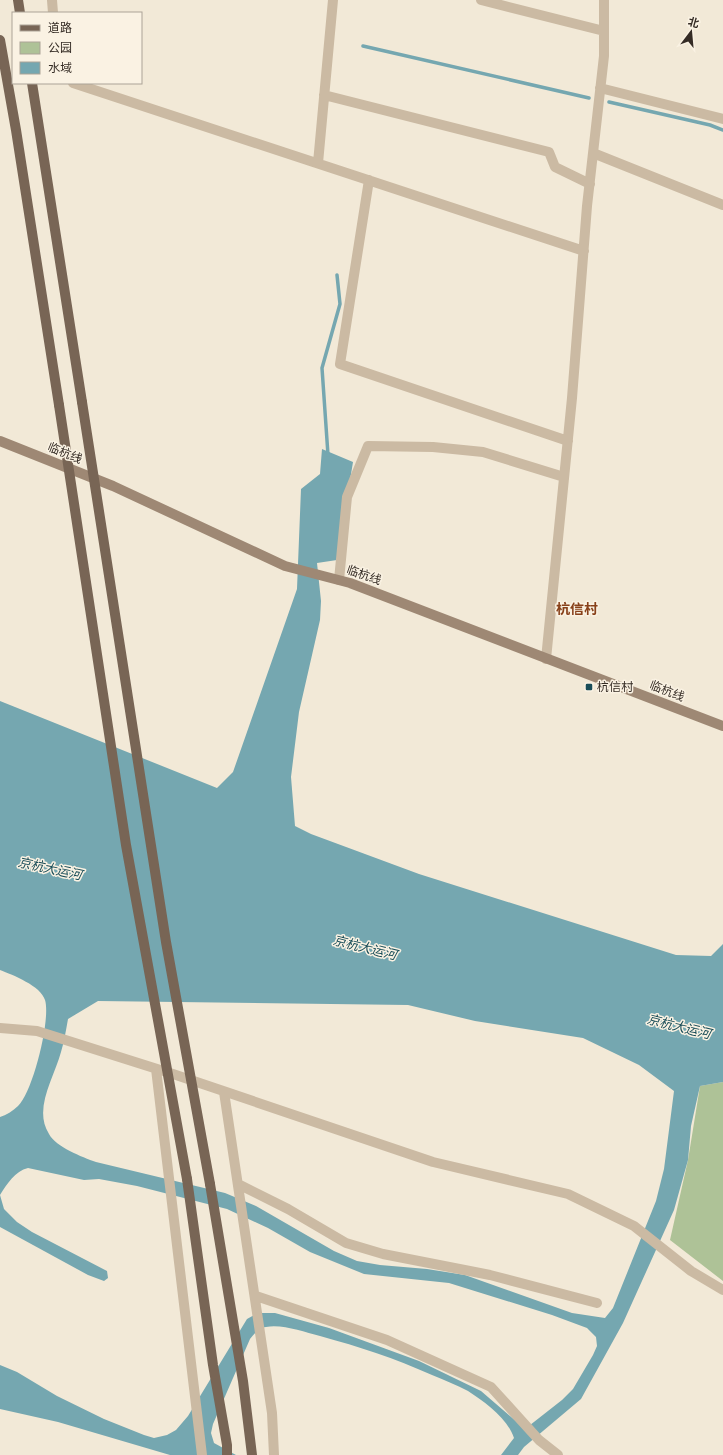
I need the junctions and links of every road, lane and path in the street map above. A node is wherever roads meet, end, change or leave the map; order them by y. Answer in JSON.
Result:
{"nodes":[{"id":1,"x":18,"y":0,"type":"edge"},
{"id":2,"x":52,"y":0,"type":"edge"},
{"id":3,"x":333,"y":0,"type":"edge"},
{"id":4,"x":481,"y":0,"type":"edge"},
{"id":5,"x":604,"y":0,"type":"edge"},
{"id":6,"x":20,"y":12,"type":"edge"},
{"id":7,"x":53,"y":12,"type":"edge"},
{"id":8,"x":604,"y":31,"type":"junction"},
{"id":9,"x":0,"y":40,"type":"edge"},
{"id":10,"x":32,"y":84,"type":"edge"},
{"id":11,"x":76,"y":84,"type":"edge"},
{"id":12,"x":600,"y":88,"type":"junction"},
{"id":13,"x":324,"y":95,"type":"junction"},
{"id":14,"x":723,"y":119,"type":"edge"},
{"id":15,"x":593,"y":153,"type":"junction"},
{"id":16,"x":318,"y":163,"type":"junction"},
{"id":17,"x":369,"y":180,"type":"junction"},
{"id":18,"x":590,"y":184,"type":"junction"},
{"id":19,"x":723,"y":205,"type":"edge"},
{"id":20,"x":584,"y":251,"type":"junction"},
{"id":21,"x":0,"y":441,"type":"edge"},
{"id":22,"x":568,"y":441,"type":"junction"},
{"id":23,"x":564,"y":477,"type":"junction"},
{"id":24,"x":340,"y":580,"type":"junction"},
{"id":25,"x":546,"y":659,"type":"junction"},
{"id":26,"x":723,"y":726,"type":"edge"},
{"id":27,"x":0,"y":1028,"type":"edge"},
{"id":28,"x":156,"y":1069,"type":"junction"},
{"id":29,"x":224,"y":1092,"type":"junction"},
{"id":30,"x":238,"y":1184,"type":"junction"},
{"id":31,"x":723,"y":1290,"type":"edge"},
{"id":32,"x":256,"y":1296,"type":"junction"},
{"id":33,"x":596,"y":1303,"type":"dead end"},
{"id":34,"x":202,"y":1455,"type":"edge"},
{"id":35,"x":227,"y":1455,"type":"edge"},
{"id":36,"x":252,"y":1455,"type":"edge"},
{"id":37,"x":274,"y":1455,"type":"edge"},
{"id":38,"x":558,"y":1455,"type":"edge"}],
"edges":[{"from":1,"to":6,"type":"main road"},
{"from":2,"to":7,"type":"street"},
{"from":3,"to":13,"type":"street"},
{"from":4,"to":8,"type":"street"},
{"from":5,"to":8,"type":"street"},
{"from":8,"to":12,"type":"street"},
{"from":9,"to":35,"type":"main road","bridge":true},
{"from":10,"to":36,"type":"main road","bridge":true},
{"from":11,"to":16,"type":"street"},
{"from":12,"to":14,"type":"street"},
{"from":12,"to":15,"type":"street"},
{"from":13,"to":16,"type":"street"},
{"from":13,"to":18,"type":"street"},
{"from":15,"to":18,"type":"street"},
{"from":15,"to":19,"type":"street"},
{"from":16,"to":17,"type":"street"},
{"from":17,"to":20,"type":"street"},
{"from":17,"to":22,"type":"street"},
{"from":18,"to":20,"type":"street"},
{"from":20,"to":22,"type":"street"},
{"from":21,"to":24,"type":"street","name":"临杭线"},
{"from":22,"to":23,"type":"street"},
{"from":23,"to":24,"type":"street"},
{"from":23,"to":25,"type":"street"},
{"from":24,"to":25,"type":"street","name":"临杭线"},
{"from":25,"to":26,"type":"street","name":"临杭线"},
{"from":27,"to":28,"type":"street"},
{"from":28,"to":29,"type":"street"},
{"from":28,"to":34,"type":"street"},
{"from":29,"to":30,"type":"street"},
{"from":29,"to":31,"type":"street"},
{"from":30,"to":32,"type":"street"},
{"from":30,"to":33,"type":"street"},
{"from":32,"to":37,"type":"street"},
{"from":32,"to":38,"type":"street"}]}
